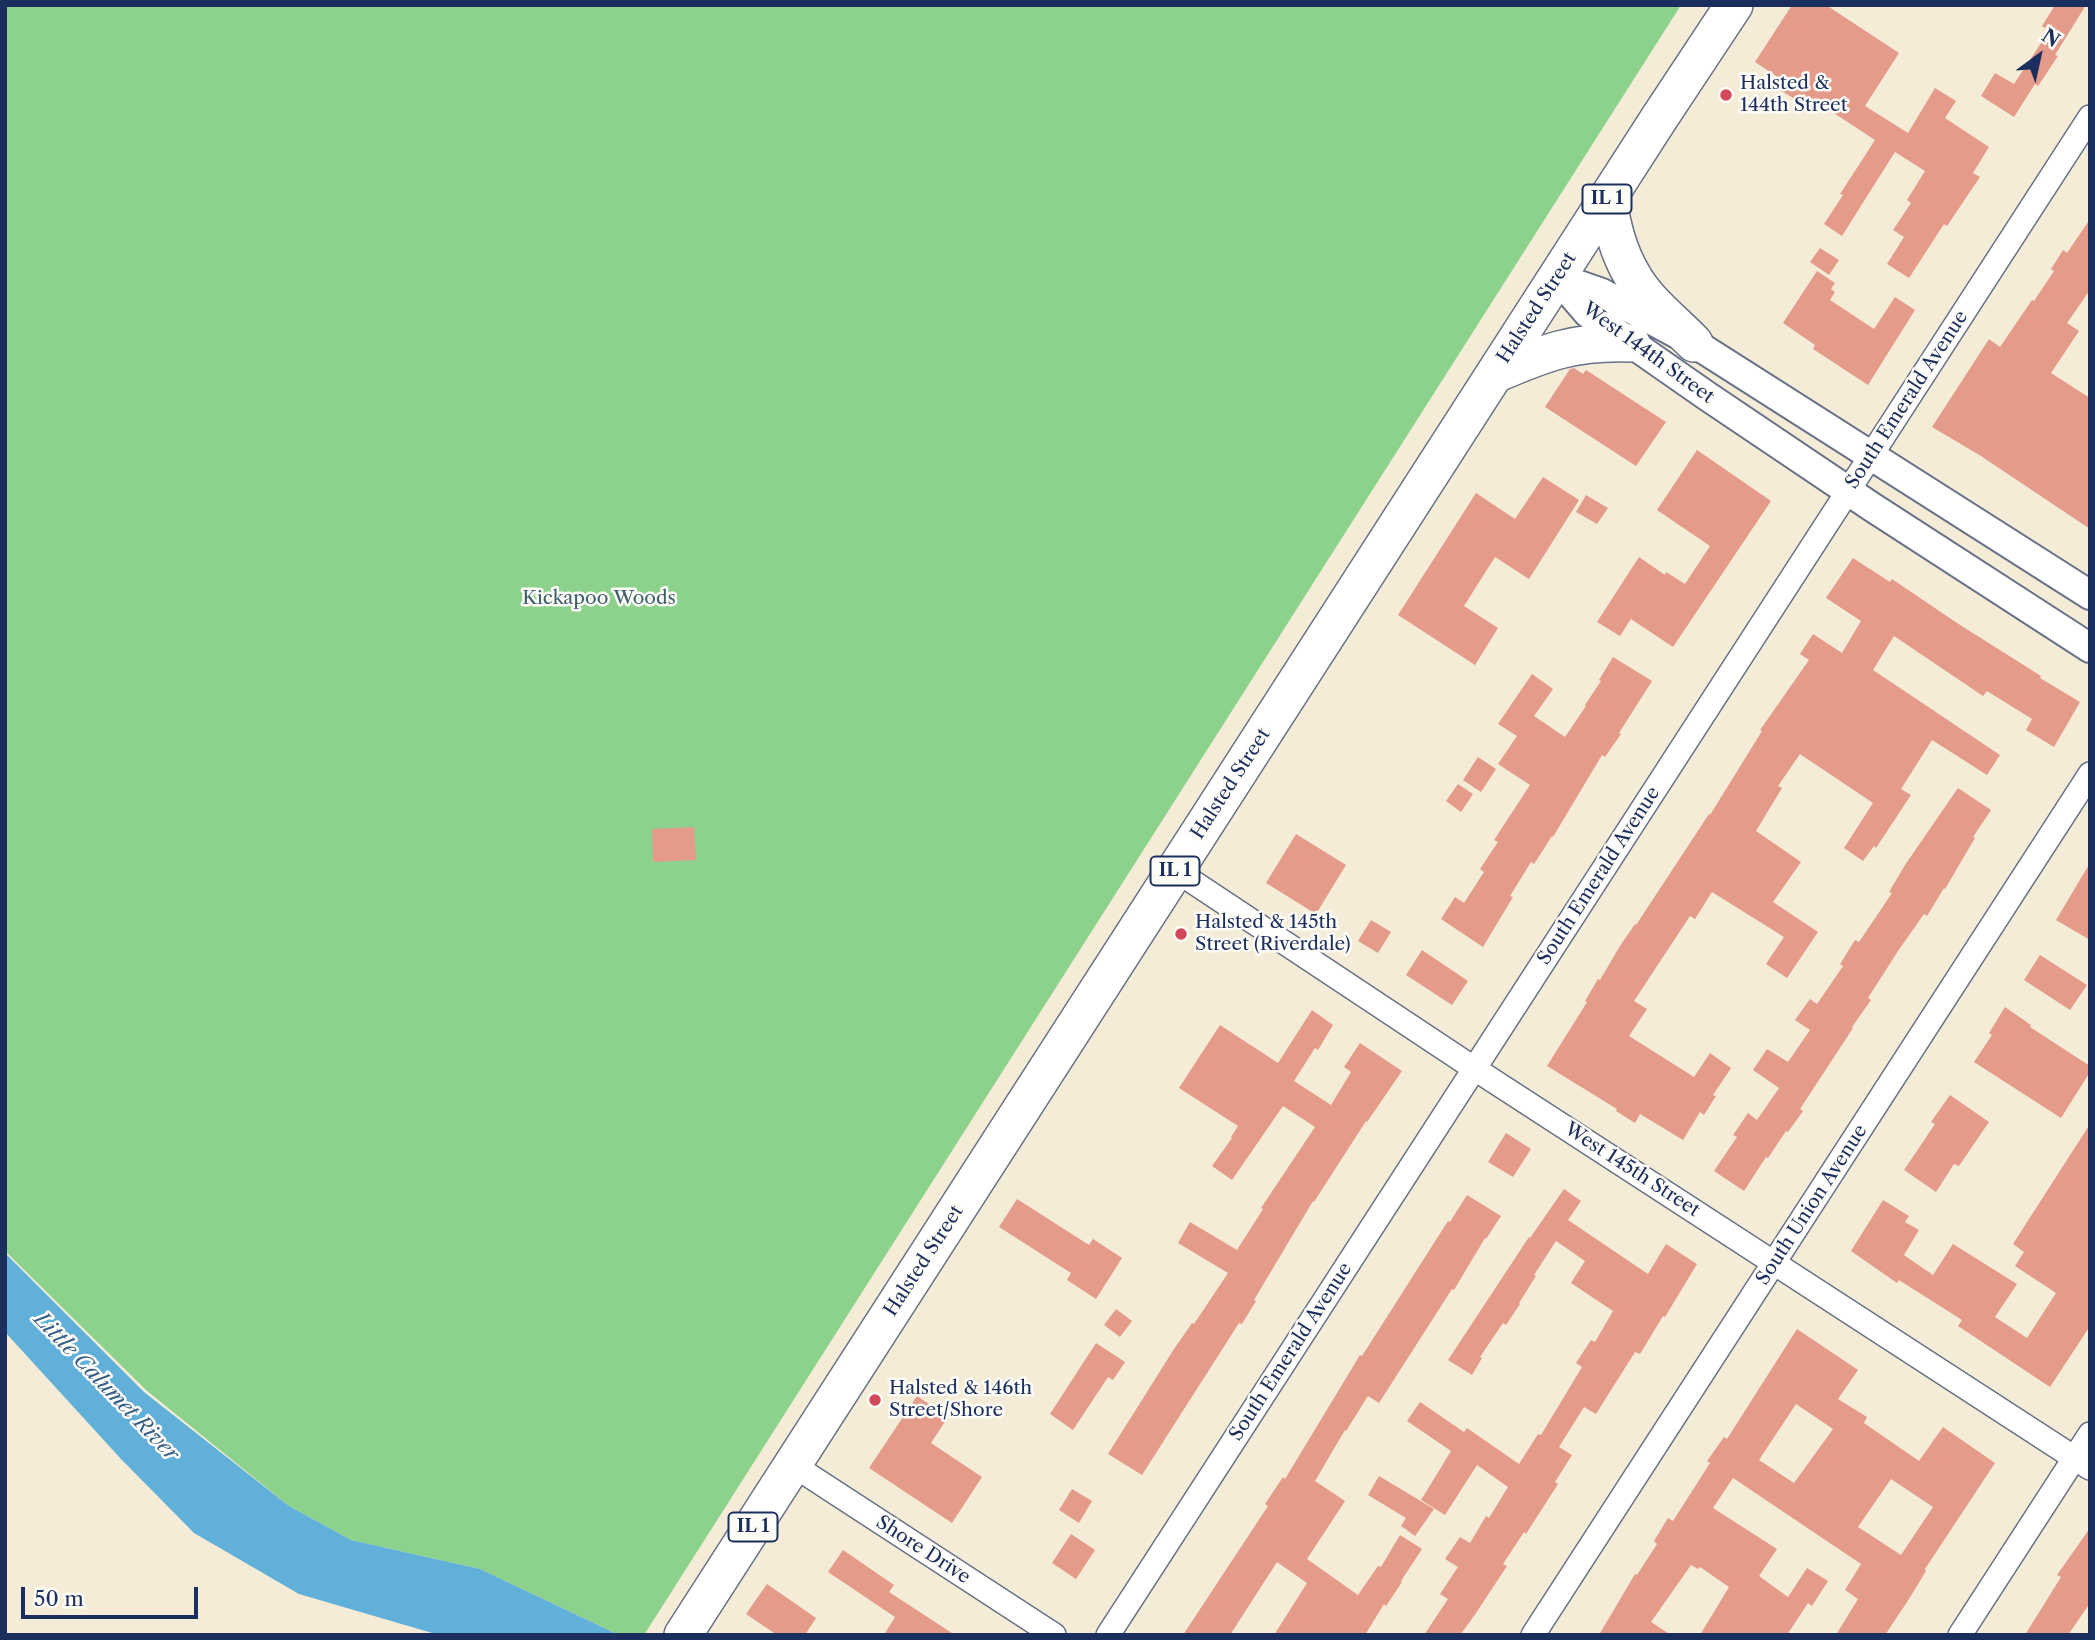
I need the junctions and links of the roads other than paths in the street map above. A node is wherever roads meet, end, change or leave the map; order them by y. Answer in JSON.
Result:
{"nodes":[{"id":1,"x":1734,"y":5,"type":"edge"},
{"id":2,"x":2090,"y":117,"type":"edge"},
{"id":3,"x":1608,"y":198,"type":"junction"},
{"id":4,"x":1557,"y":277,"type":"junction"},
{"id":5,"x":1631,"y":343,"type":"junction"},
{"id":6,"x":1694,"y":343,"type":"junction"},
{"id":7,"x":1495,"y":374,"type":"junction"},
{"id":8,"x":1872,"y":455,"type":"junction"},
{"id":9,"x":1848,"y":491,"type":"junction"},
{"id":10,"x":2090,"y":595,"type":"edge"},
{"id":11,"x":2090,"y":648,"type":"edge"},
{"id":12,"x":2090,"y":774,"type":"edge"},
{"id":13,"x":1175,"y":870,"type":"junction"},
{"id":14,"x":1475,"y":1069,"type":"junction"},
{"id":15,"x":1774,"y":1262,"type":"junction"},
{"id":16,"x":2090,"y":1434,"type":"edge"},
{"id":17,"x":2082,"y":1463,"type":"edge"},
{"id":18,"x":793,"y":1465,"type":"junction"},
{"id":19,"x":683,"y":1635,"type":"edge"},
{"id":20,"x":1054,"y":1635,"type":"edge"},
{"id":21,"x":1108,"y":1635,"type":"edge"},
{"id":22,"x":1533,"y":1635,"type":"edge"},
{"id":23,"x":1960,"y":1635,"type":"edge"}],
"edges":[{"from":1,"to":3,"type":"main road","name":"Halsted Street","number":"IL 1"},
{"from":2,"to":8,"type":"street","name":"South Emerald Avenue"},
{"from":3,"to":4,"type":"main road","name":"Halsted Street","number":"IL 1"},
{"from":3,"to":6,"type":"main road"},
{"from":4,"to":5,"type":"street","name":"West 144th Street"},
{"from":4,"to":6,"type":"street","name":"West 144th Street"},
{"from":4,"to":7,"type":"main road","name":"Halsted Street","number":"IL 1"},
{"from":5,"to":7,"type":"main road"},
{"from":5,"to":9,"type":"street","name":"West 144th Street"},
{"from":6,"to":8,"type":"street","name":"West 144th Street"},
{"from":7,"to":13,"type":"main road","name":"Halsted Street","number":"IL 1"},
{"from":8,"to":9,"type":"street","name":"South Emerald Avenue"},
{"from":8,"to":10,"type":"street","name":"West 144th Street"},
{"from":9,"to":11,"type":"street","name":"West 144th Street"},
{"from":9,"to":14,"type":"street","name":"South Emerald Avenue"},
{"from":12,"to":15,"type":"street","name":"South Union Avenue"},
{"from":13,"to":14,"type":"street","name":"West 145th Street"},
{"from":13,"to":18,"type":"main road","name":"Halsted Street","number":"IL 1"},
{"from":14,"to":15,"type":"street","name":"West 145th Street"},
{"from":14,"to":21,"type":"street","name":"South Emerald Avenue"},
{"from":15,"to":17,"type":"street","name":"West 145th Street"},
{"from":15,"to":22,"type":"street","name":"South Union Avenue"},
{"from":16,"to":17,"type":"street"},
{"from":17,"to":23,"type":"street"},
{"from":18,"to":19,"type":"main road","name":"Halsted Street","number":"IL 1"},
{"from":18,"to":20,"type":"street","name":"Shore Drive"}]}
